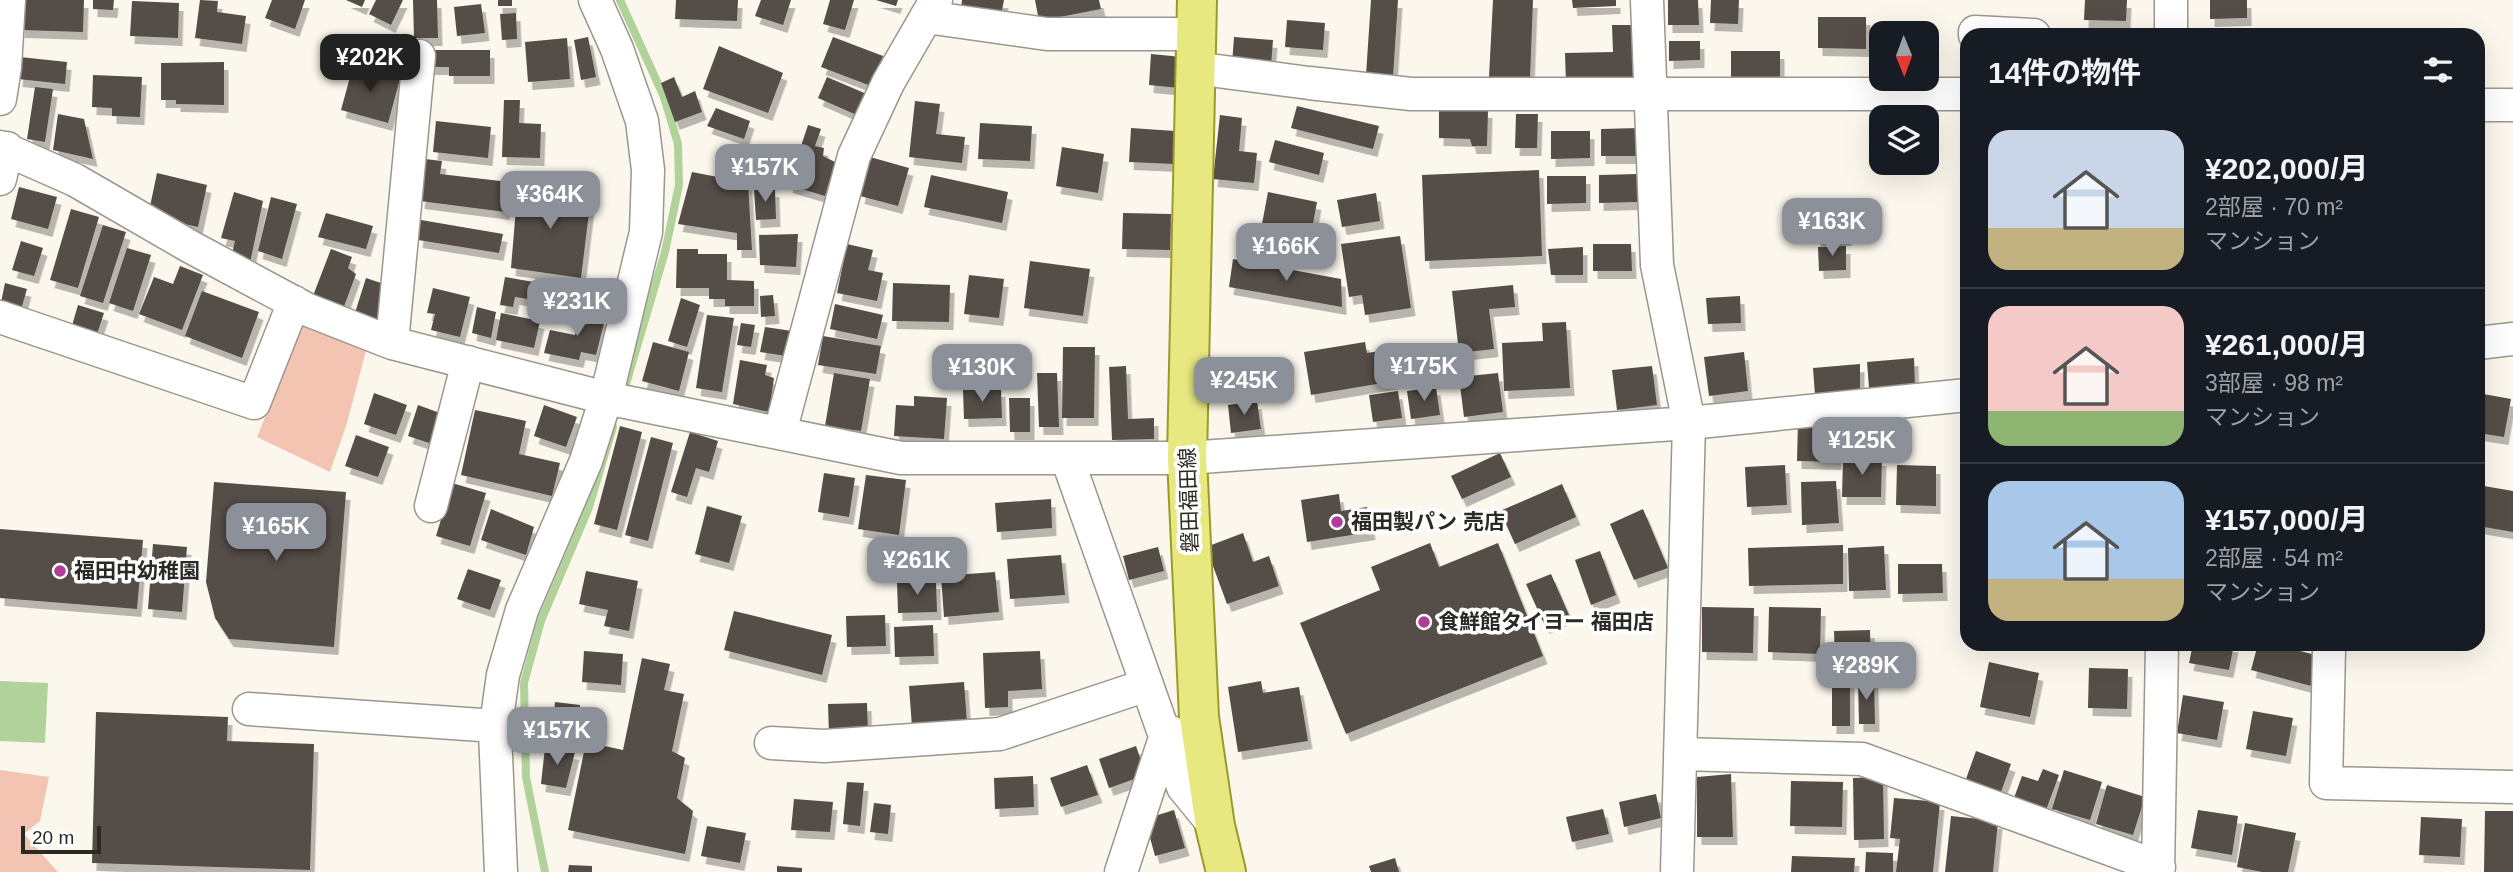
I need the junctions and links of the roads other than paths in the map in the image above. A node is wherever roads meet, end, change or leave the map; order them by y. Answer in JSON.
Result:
{"nodes":[{"id":1,"x":9,"y":0,"type":"edge"},
{"id":2,"x":595,"y":0,"type":"edge"},
{"id":3,"x":1647,"y":0,"type":"edge"},
{"id":4,"x":2171,"y":0,"type":"edge"},
{"id":5,"x":931,"y":9,"type":"edge"},
{"id":6,"x":2171,"y":28,"type":"edge"},
{"id":7,"x":1196,"y":34,"type":"edge"},
{"id":8,"x":419,"y":56,"type":"dead end"},
{"id":9,"x":1650,"y":94,"type":"junction"},
{"id":10,"x":1960,"y":94,"type":"edge"},
{"id":11,"x":0,"y":99,"type":"edge"},
{"id":12,"x":2485,"y":105,"type":"edge"},
{"id":13,"x":2513,"y":105,"type":"edge"},
{"id":14,"x":3,"y":147,"type":"edge"},
{"id":15,"x":0,"y":179,"type":"edge"},
{"id":16,"x":294,"y":302,"type":"junction"},
{"id":17,"x":0,"y":317,"type":"edge"},
{"id":18,"x":2513,"y":339,"type":"edge"},
{"id":19,"x":2485,"y":342,"type":"edge"},
{"id":20,"x":392,"y":343,"type":"junction"},
{"id":21,"x":468,"y":362,"type":"junction"},
{"id":22,"x":1960,"y":396,"type":"edge"},
{"id":23,"x":606,"y":398,"type":"junction"},
{"id":24,"x":1689,"y":424,"type":"junction"},
{"id":25,"x":780,"y":432,"type":"junction"},
{"id":26,"x":1068,"y":458,"type":"junction"},
{"id":27,"x":1186,"y":458,"type":"junction"},
{"id":28,"x":432,"y":506,"type":"dead end"},
{"id":29,"x":2162,"y":651,"type":"edge"},
{"id":30,"x":2329,"y":651,"type":"edge"},
{"id":31,"x":1147,"y":685,"type":"junction"},
{"id":32,"x":1199,"y":702,"type":"junction"},
{"id":33,"x":249,"y":709,"type":"dead end"},
{"id":34,"x":496,"y":726,"type":"junction"},
{"id":35,"x":1166,"y":738,"type":"junction"},
{"id":36,"x":771,"y":743,"type":"dead end"},
{"id":37,"x":1680,"y":754,"type":"junction"},
{"id":38,"x":2513,"y":787,"type":"edge"},
{"id":39,"x":1214,"y":826,"type":"junction"},
{"id":40,"x":2159,"y":869,"type":"edge"},
{"id":41,"x":500,"y":872,"type":"edge"},
{"id":42,"x":1121,"y":872,"type":"edge"},
{"id":43,"x":1226,"y":872,"type":"edge"},
{"id":44,"x":1677,"y":872,"type":"edge"}],
"edges":[{"from":1,"to":11,"type":"street"},
{"from":2,"to":23,"type":"street"},
{"from":3,"to":9,"type":"street"},
{"from":4,"to":6,"type":"street"},
{"from":5,"to":7,"type":"street"},
{"from":5,"to":25,"type":"street"},
{"from":7,"to":9,"type":"street"},
{"from":7,"to":27,"type":"main road","name":"磐田福田線"},
{"from":8,"to":20,"type":"street"},
{"from":9,"to":10,"type":"street"},
{"from":9,"to":24,"type":"street"},
{"from":12,"to":13,"type":"street"},
{"from":14,"to":15,"type":"street"},
{"from":14,"to":16,"type":"street"},
{"from":16,"to":17,"type":"street"},
{"from":16,"to":20,"type":"street"},
{"from":18,"to":19,"type":"street"},
{"from":20,"to":21,"type":"street"},
{"from":21,"to":23,"type":"street"},
{"from":21,"to":28,"type":"street"},
{"from":22,"to":24,"type":"street"},
{"from":23,"to":25,"type":"street"},
{"from":23,"to":34,"type":"street"},
{"from":24,"to":27,"type":"street"},
{"from":24,"to":37,"type":"street"},
{"from":25,"to":26,"type":"street"},
{"from":26,"to":27,"type":"street"},
{"from":26,"to":31,"type":"street"},
{"from":27,"to":32,"type":"main road","name":"磐田福田線"},
{"from":29,"to":40,"type":"street"},
{"from":30,"to":38,"type":"street"},
{"from":31,"to":35,"type":"street"},
{"from":31,"to":36,"type":"street"},
{"from":32,"to":35,"type":"street"},
{"from":32,"to":39,"type":"main road","name":"磐田福田線"},
{"from":33,"to":34,"type":"street"},
{"from":34,"to":41,"type":"street"},
{"from":35,"to":39,"type":"street"},
{"from":35,"to":42,"type":"street"},
{"from":37,"to":40,"type":"street"},
{"from":37,"to":44,"type":"street"},
{"from":39,"to":43,"type":"main road","name":"磐田福田線"}]}
